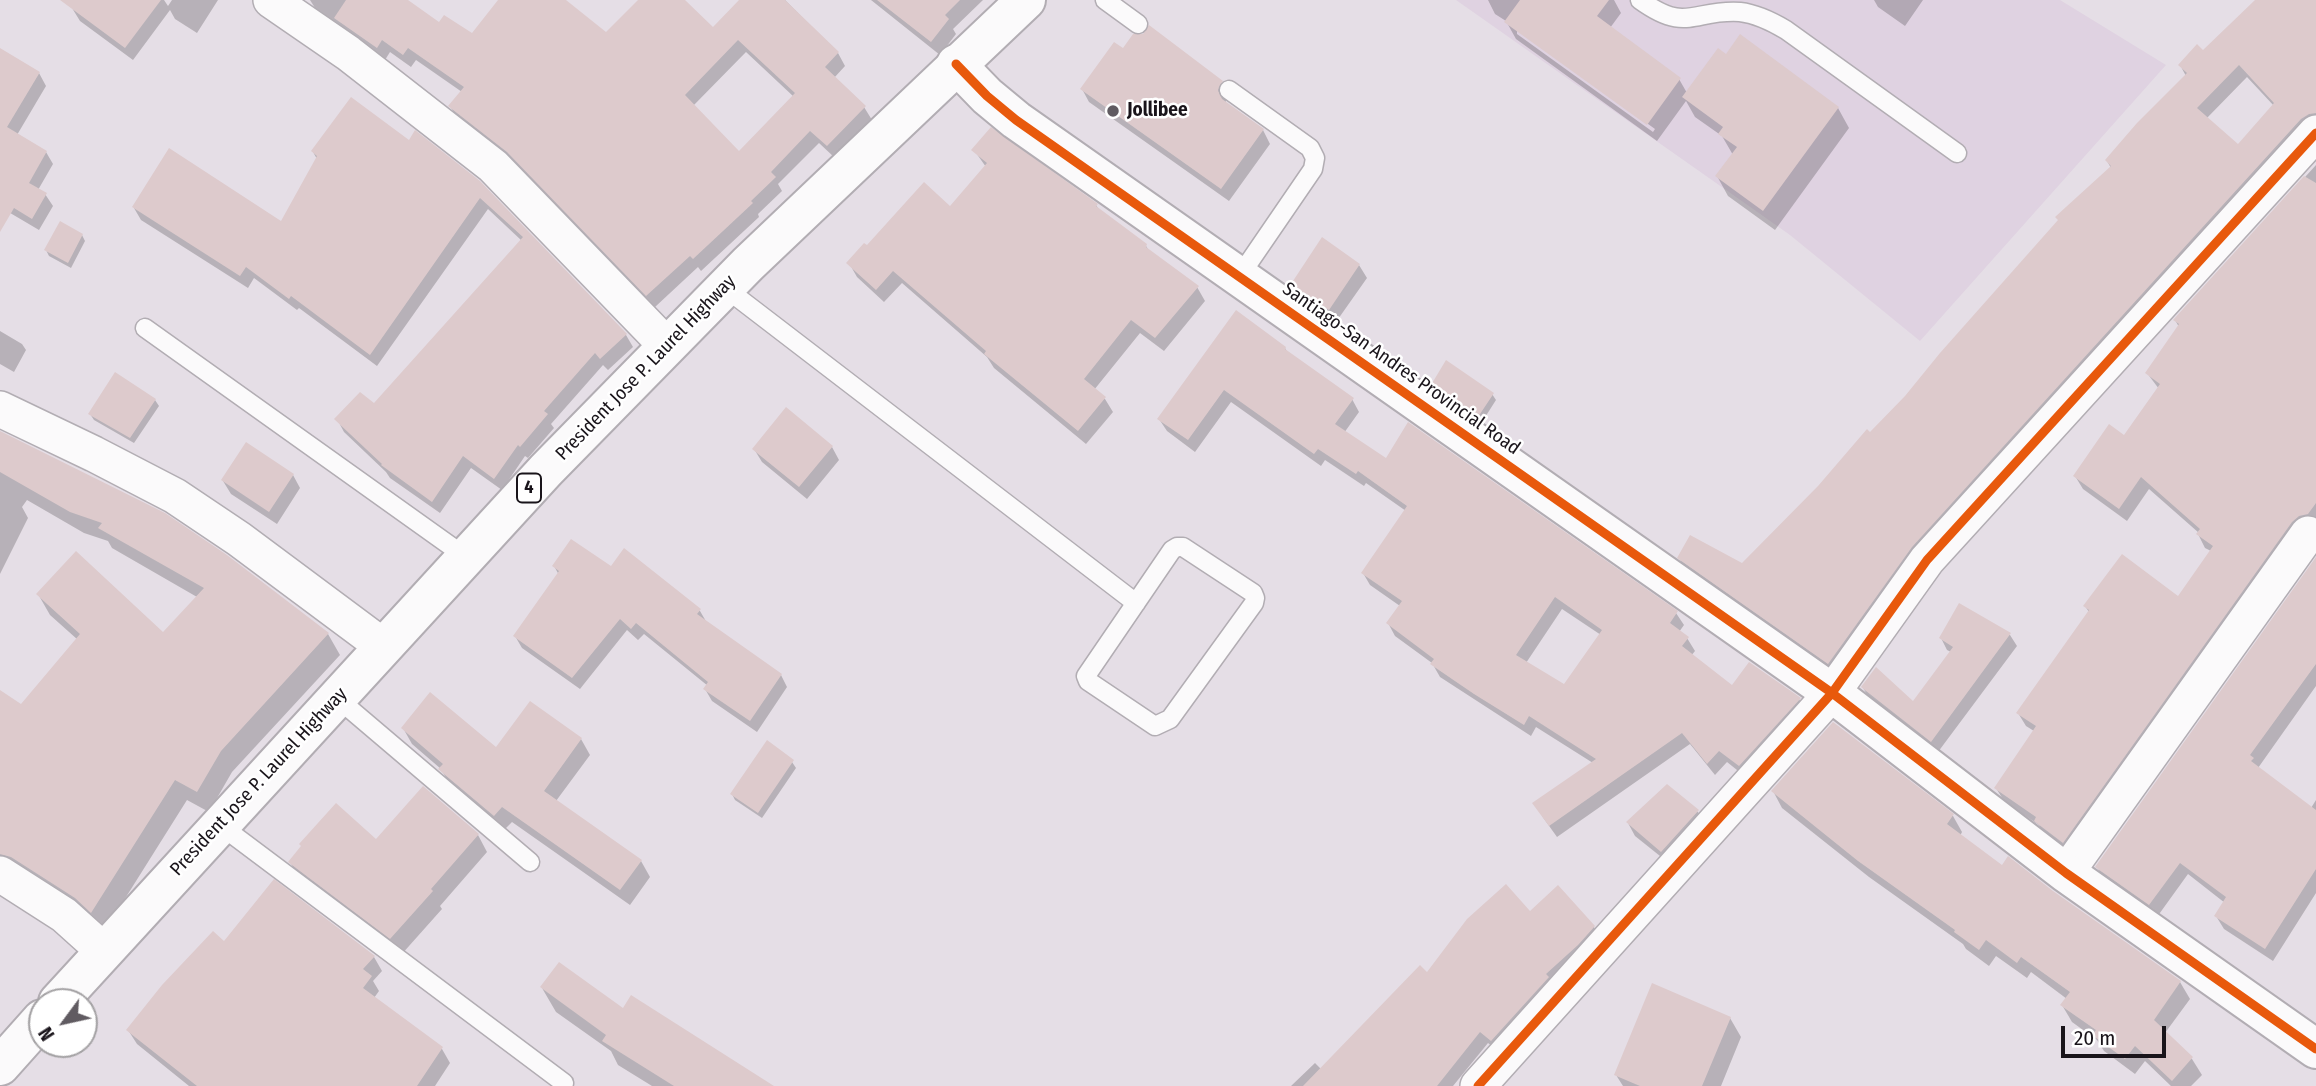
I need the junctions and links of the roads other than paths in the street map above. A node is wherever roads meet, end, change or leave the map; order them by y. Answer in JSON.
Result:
{"nodes":[{"id":1,"x":271,"y":0,"type":"edge"},
{"id":2,"x":1026,"y":0,"type":"edge"},
{"id":3,"x":1105,"y":0,"type":"edge"},
{"id":4,"x":1640,"y":0,"type":"edge"},
{"id":5,"x":1138,"y":24,"type":"dead end"},
{"id":6,"x":956,"y":64,"type":"junction"},
{"id":7,"x":1229,"y":90,"type":"dead end"},
{"id":8,"x":2316,"y":132,"type":"edge"},
{"id":9,"x":1957,"y":153,"type":"dead end"},
{"id":10,"x":1239,"y":277,"type":"junction"},
{"id":11,"x":724,"y":287,"type":"junction"},
{"id":12,"x":145,"y":328,"type":"dead end"},
{"id":13,"x":667,"y":346,"type":"junction"},
{"id":14,"x":0,"y":409,"type":"edge"},
{"id":15,"x":2308,"y":534,"type":"dead end"},
{"id":16,"x":466,"y":557,"type":"junction"},
{"id":17,"x":1136,"y":603,"type":"junction"},
{"id":18,"x":384,"y":647,"type":"junction"},
{"id":19,"x":1832,"y":694,"type":"junction"},
{"id":20,"x":337,"y":698,"type":"junction"},
{"id":21,"x":220,"y":825,"type":"junction"},
{"id":22,"x":530,"y":862,"type":"dead end"},
{"id":23,"x":2066,"y":873,"type":"junction"},
{"id":24,"x":0,"y":874,"type":"edge"},
{"id":25,"x":104,"y":951,"type":"junction"},
{"id":26,"x":71,"y":988,"type":"edge"},
{"id":27,"x":28,"y":1035,"type":"edge"},
{"id":28,"x":2316,"y":1049,"type":"edge"},
{"id":29,"x":0,"y":1066,"type":"edge"},
{"id":30,"x":564,"y":1083,"type":"dead end"},
{"id":31,"x":1478,"y":1086,"type":"edge"}],
"edges":[{"from":1,"to":13,"type":"street"},
{"from":2,"to":6,"type":"main road","name":"President Jose P. Laurel Highway","number":"4"},
{"from":3,"to":5,"type":"lane"},
{"from":4,"to":9,"type":"lane"},
{"from":6,"to":10,"type":"main road","name":"Santiago-San Andres Provincial Road"},
{"from":6,"to":11,"type":"main road","name":"President Jose P. Laurel Highway","number":"4"},
{"from":7,"to":10,"type":"lane"},
{"from":8,"to":19,"type":"street"},
{"from":10,"to":19,"type":"main road","name":"Santiago-San Andres Provincial Road"},
{"from":11,"to":13,"type":"main road","name":"President Jose P. Laurel Highway","number":"4"},
{"from":11,"to":17,"type":"lane"},
{"from":12,"to":16,"type":"lane"},
{"from":13,"to":16,"type":"main road","name":"President Jose P. Laurel Highway","number":"4"},
{"from":14,"to":18,"type":"street"},
{"from":15,"to":23,"type":"street"},
{"from":16,"to":18,"type":"main road","name":"President Jose P. Laurel Highway","number":"4"},
{"from":17,"to":17,"type":"lane"},
{"from":18,"to":20,"type":"main road","name":"President Jose P. Laurel Highway","number":"4"},
{"from":19,"to":23,"type":"main road","name":"Santiago-San Andres Provincial Road"},
{"from":19,"to":31,"type":"street"},
{"from":20,"to":21,"type":"main road","name":"President Jose P. Laurel Highway","number":"4"},
{"from":20,"to":22,"type":"lane"},
{"from":21,"to":25,"type":"main road","name":"President Jose P. Laurel Highway","number":"4"},
{"from":21,"to":30,"type":"lane"},
{"from":23,"to":28,"type":"main road","name":"Santiago-San Andres Provincial Road"},
{"from":24,"to":25,"type":"street"},
{"from":25,"to":26,"type":"main road","name":"President Jose P. Laurel Highway","number":"4"},
{"from":27,"to":29,"type":"main road"}]}
